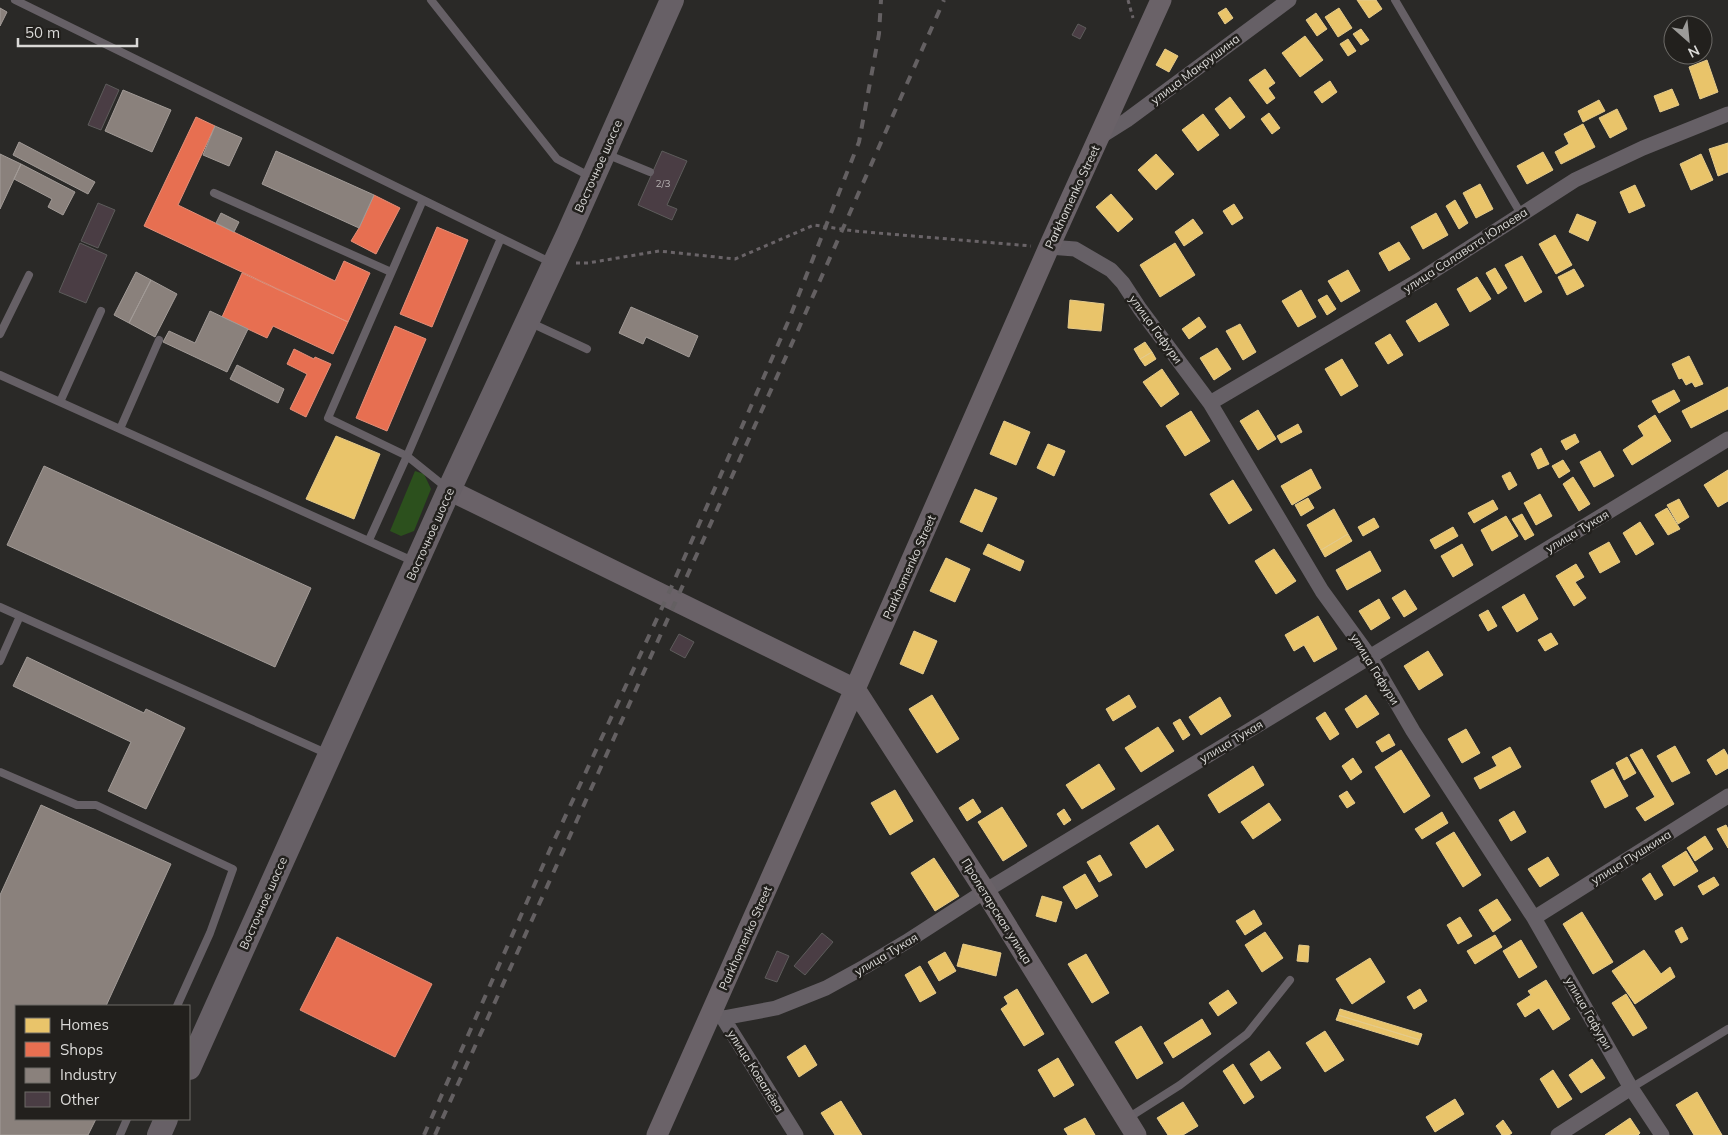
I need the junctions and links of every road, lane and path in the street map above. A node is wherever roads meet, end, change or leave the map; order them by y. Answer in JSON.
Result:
{"nodes":[{"id":1,"x":14,"y":0,"type":"edge"},
{"id":2,"x":431,"y":0,"type":"edge"},
{"id":3,"x":672,"y":0,"type":"edge"},
{"id":4,"x":1161,"y":0,"type":"edge"},
{"id":5,"x":1289,"y":0,"type":"edge"},
{"id":6,"x":1395,"y":0,"type":"edge"},
{"id":7,"x":1728,"y":114,"type":"edge"},
{"id":8,"x":1100,"y":137,"type":"junction"},
{"id":9,"x":604,"y":153,"type":"junction"},
{"id":10,"x":650,"y":172,"type":"dead end"},
{"id":11,"x":593,"y":178,"type":"junction"},
{"id":12,"x":214,"y":193,"type":"dead end"},
{"id":13,"x":423,"y":200,"type":"junction"},
{"id":14,"x":1521,"y":214,"type":"junction"},
{"id":15,"x":501,"y":238,"type":"junction"},
{"id":16,"x":1049,"y":247,"type":"junction"},
{"id":17,"x":554,"y":264,"type":"junction"},
{"id":18,"x":391,"y":272,"type":"junction"},
{"id":19,"x":29,"y":275,"type":"dead end"},
{"id":20,"x":101,"y":311,"type":"dead end"},
{"id":21,"x":528,"y":321,"type":"junction"},
{"id":22,"x":0,"y":334,"type":"edge"},
{"id":23,"x":159,"y":340,"type":"dead end"},
{"id":24,"x":587,"y":349,"type":"dead end"},
{"id":25,"x":0,"y":375,"type":"edge"},
{"id":26,"x":60,"y":402,"type":"junction"},
{"id":27,"x":1210,"y":403,"type":"junction"},
{"id":28,"x":120,"y":429,"type":"junction"},
{"id":29,"x":1728,"y":439,"type":"edge"},
{"id":30,"x":407,"y":456,"type":"junction"},
{"id":31,"x":449,"y":490,"type":"junction"},
{"id":32,"x":369,"y":540,"type":"junction"},
{"id":33,"x":417,"y":562,"type":"junction"},
{"id":34,"x":0,"y":607,"type":"edge"},
{"id":35,"x":20,"y":616,"type":"junction"},
{"id":36,"x":1370,"y":657,"type":"junction"},
{"id":37,"x":0,"y":661,"type":"edge"},
{"id":38,"x":856,"y":689,"type":"junction"},
{"id":39,"x":330,"y":755,"type":"junction"},
{"id":40,"x":0,"y":772,"type":"edge"},
{"id":41,"x":1728,"y":796,"type":"edge"},
{"id":42,"x":985,"y":891,"type":"junction"},
{"id":43,"x":1534,"y":918,"type":"junction"},
{"id":44,"x":1290,"y":980,"type":"dead end"},
{"id":45,"x":178,"y":1005,"type":"edge"},
{"id":46,"x":717,"y":1014,"type":"junction"},
{"id":47,"x":1728,"y":1029,"type":"edge"},
{"id":48,"x":190,"y":1066,"type":"edge"},
{"id":49,"x":1631,"y":1088,"type":"junction"},
{"id":50,"x":127,"y":1120,"type":"edge"},
{"id":51,"x":166,"y":1120,"type":"edge"},
{"id":52,"x":1131,"y":1127,"type":"edge"},
{"id":53,"x":120,"y":1135,"type":"edge"},
{"id":54,"x":159,"y":1135,"type":"edge"},
{"id":55,"x":657,"y":1135,"type":"edge"},
{"id":56,"x":796,"y":1135,"type":"edge"},
{"id":57,"x":1558,"y":1135,"type":"edge"},
{"id":58,"x":1662,"y":1135,"type":"edge"}],
"edges":[{"from":1,"to":13,"type":"lane"},
{"from":2,"to":11,"type":"lane"},
{"from":3,"to":9,"type":"main road","name":"Восточное шоссе"},
{"from":4,"to":8,"type":"main road","name":"Parkhomenko Street"},
{"from":5,"to":8,"type":"street","name":"улица Макрушина"},
{"from":6,"to":14,"type":"lane"},
{"from":7,"to":14,"type":"street","name":"улица Салавата Юлаева"},
{"from":8,"to":16,"type":"main road","name":"Parkhomenko Street"},
{"from":9,"to":10,"type":"lane"},
{"from":9,"to":11,"type":"main road","name":"Восточное шоссе"},
{"from":11,"to":17,"type":"main road","name":"Восточное шоссе"},
{"from":12,"to":18,"type":"lane"},
{"from":13,"to":15,"type":"lane"},
{"from":13,"to":18,"type":"lane"},
{"from":14,"to":27,"type":"street","name":"улица Салавата Юлаева"},
{"from":15,"to":17,"type":"lane"},
{"from":15,"to":30,"type":"lane"},
{"from":16,"to":17,"type":"path"},
{"from":16,"to":27,"type":"street","name":"улица Гафури"},
{"from":16,"to":38,"type":"main road","name":"Parkhomenko Street"},
{"from":17,"to":21,"type":"main road","name":"Восточное шоссе"},
{"from":18,"to":30,"type":"lane"},
{"from":19,"to":22,"type":"lane"},
{"from":20,"to":26,"type":"lane"},
{"from":21,"to":24,"type":"lane"},
{"from":21,"to":31,"type":"main road","name":"Восточное шоссе"},
{"from":23,"to":28,"type":"lane"},
{"from":25,"to":26,"type":"lane"},
{"from":26,"to":28,"type":"lane"},
{"from":27,"to":36,"type":"street","name":"улица Гафури"},
{"from":28,"to":32,"type":"lane"},
{"from":29,"to":36,"type":"street","name":"улица Тукая"},
{"from":30,"to":31,"type":"lane"},
{"from":30,"to":32,"type":"lane"},
{"from":31,"to":33,"type":"main road","name":"Восточное шоссе"},
{"from":31,"to":38,"type":"main road"},
{"from":32,"to":33,"type":"lane"},
{"from":33,"to":39,"type":"main road","name":"Восточное шоссе"},
{"from":34,"to":35,"type":"lane"},
{"from":35,"to":37,"type":"lane"},
{"from":35,"to":39,"type":"lane"},
{"from":36,"to":42,"type":"street","name":"улица Тукая"},
{"from":36,"to":43,"type":"street","name":"улица Гафури"},
{"from":38,"to":42,"type":"main road","name":"Пролетарская улица"},
{"from":38,"to":46,"type":"main road","name":"Parkhomenko Street"},
{"from":39,"to":48,"type":"main road","name":"Восточное шоссе"},
{"from":40,"to":45,"type":"lane"},
{"from":41,"to":43,"type":"street","name":"улица Пушкина"},
{"from":42,"to":46,"type":"street","name":"улица Тукая"},
{"from":42,"to":52,"type":"main road","name":"Пролетарская улица"},
{"from":43,"to":49,"type":"street","name":"улица Гафури"},
{"from":44,"to":52,"type":"lane"},
{"from":46,"to":55,"type":"main road","name":"Parkhomenko Street"},
{"from":46,"to":56,"type":"street","name":"улица Ковалёва"},
{"from":47,"to":49,"type":"lane"},
{"from":49,"to":57,"type":"street"},
{"from":49,"to":58,"type":"street","name":"улица Гафури"},
{"from":50,"to":53,"type":"lane"},
{"from":51,"to":54,"type":"main road"}]}
